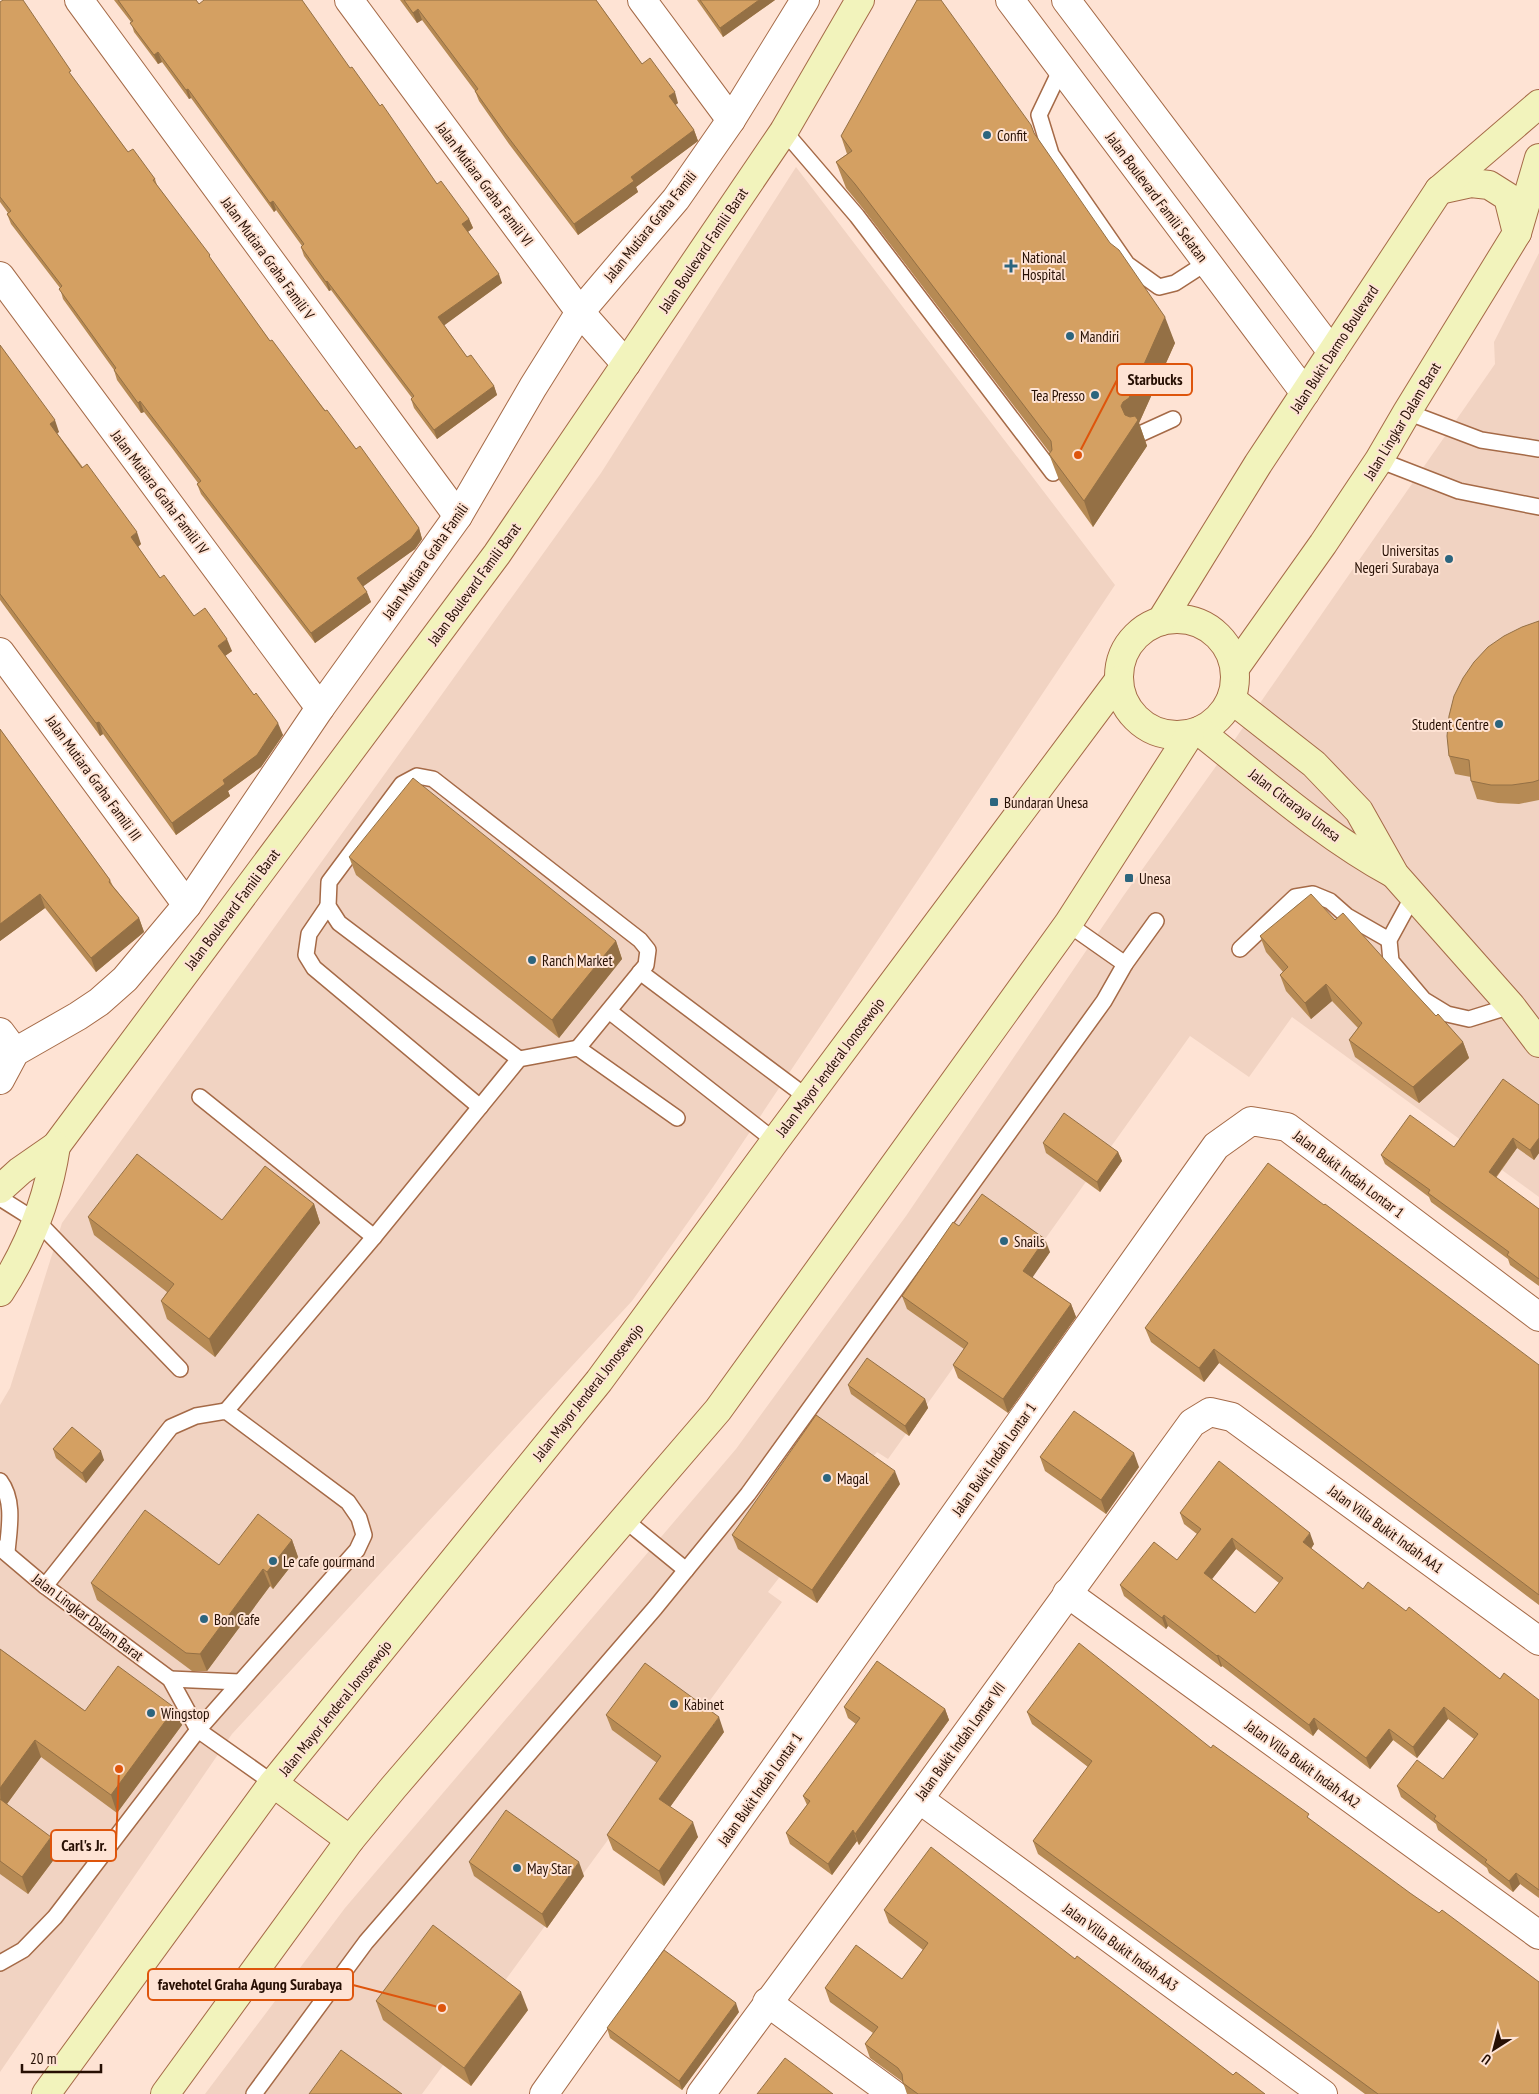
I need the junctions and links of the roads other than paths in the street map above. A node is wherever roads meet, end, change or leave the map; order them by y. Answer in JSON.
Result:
{"nodes":[{"id":1,"x":79,"y":0,"type":"edge"},
{"id":2,"x":349,"y":0,"type":"edge"},
{"id":3,"x":642,"y":0,"type":"edge"},
{"id":4,"x":805,"y":0,"type":"edge"},
{"id":5,"x":860,"y":0,"type":"edge"},
{"id":6,"x":1010,"y":0,"type":"edge"},
{"id":7,"x":1066,"y":0,"type":"edge"},
{"id":8,"x":1061,"y":69,"type":"junction"},
{"id":9,"x":1539,"y":104,"type":"edge"},
{"id":10,"x":731,"y":120,"type":"junction"},
{"id":11,"x":784,"y":131,"type":"junction"},
{"id":12,"x":1539,"y":158,"type":"edge"},
{"id":13,"x":1439,"y":190,"type":"junction"},
{"id":14,"x":1517,"y":233,"type":"junction"},
{"id":15,"x":1206,"y":263,"type":"junction"},
{"id":16,"x":0,"y":276,"type":"edge"},
{"id":17,"x":580,"y":312,"type":"junction"},
{"id":18,"x":1332,"y":352,"type":"junction"},
{"id":19,"x":626,"y":364,"type":"junction"},
{"id":20,"x":1305,"y":393,"type":"junction"},
{"id":21,"x":1407,"y":412,"type":"junction"},
{"id":22,"x":1174,"y":419,"type":"dead end"},
{"id":23,"x":1140,"y":434,"type":"dead end"},
{"id":24,"x":1539,"y":448,"type":"edge"},
{"id":25,"x":1379,"y":460,"type":"junction"},
{"id":26,"x":1053,"y":473,"type":"edge"},
{"id":27,"x":1539,"y":507,"type":"edge"},
{"id":28,"x":458,"y":516,"type":"junction"},
{"id":29,"x":1178,"y":593,"type":"junction"},
{"id":30,"x":1161,"y":620,"type":"junction"},
{"id":31,"x":1251,"y":646,"type":"junction"},
{"id":32,"x":0,"y":652,"type":"edge"},
{"id":33,"x":1235,"y":668,"type":"junction"},
{"id":34,"x":1118,"y":680,"type":"junction"},
{"id":35,"x":1231,"y":699,"type":"junction"},
{"id":36,"x":320,"y":708,"type":"junction"},
{"id":37,"x":1194,"y":732,"type":"junction"},
{"id":38,"x":1395,"y":875,"type":"junction"},
{"id":39,"x":1413,"y":896,"type":"junction"},
{"id":40,"x":187,"y":905,"type":"junction"},
{"id":41,"x":328,"y":906,"type":"junction"},
{"id":42,"x":1156,"y":921,"type":"dead end"},
{"id":43,"x":1068,"y":924,"type":"junction"},
{"id":44,"x":1389,"y":940,"type":"junction"},
{"id":45,"x":1240,"y":949,"type":"dead end"},
{"id":46,"x":1125,"y":964,"type":"junction"},
{"id":47,"x":640,"y":972,"type":"junction"},
{"id":48,"x":1511,"y":1006,"type":"junction"},
{"id":49,"x":609,"y":1011,"type":"junction"},
{"id":50,"x":7,"y":1042,"type":"edge"},
{"id":51,"x":1539,"y":1043,"type":"edge"},
{"id":52,"x":578,"y":1048,"type":"junction"},
{"id":53,"x":519,"y":1059,"type":"junction"},
{"id":54,"x":0,"y":1080,"type":"edge"},
{"id":55,"x":200,"y":1097,"type":"dead end"},
{"id":56,"x":808,"y":1098,"type":"junction"},
{"id":57,"x":480,"y":1107,"type":"junction"},
{"id":58,"x":677,"y":1118,"type":"dead end"},
{"id":59,"x":775,"y":1141,"type":"junction"},
{"id":60,"x":56,"y":1146,"type":"junction"},
{"id":61,"x":0,"y":1189,"type":"edge"},
{"id":62,"x":0,"y":1198,"type":"edge"},
{"id":63,"x":38,"y":1222,"type":"junction"},
{"id":64,"x":374,"y":1238,"type":"junction"},
{"id":65,"x":0,"y":1292,"type":"edge"},
{"id":66,"x":1539,"y":1317,"type":"edge"},
{"id":67,"x":180,"y":1369,"type":"dead end"},
{"id":68,"x":226,"y":1411,"type":"junction"},
{"id":69,"x":1232,"y":1417,"type":"joint"},
{"id":70,"x":0,"y":1481,"type":"edge"},
{"id":71,"x":625,"y":1520,"type":"junction"},
{"id":72,"x":2,"y":1554,"type":"edge"},
{"id":73,"x":686,"y":1570,"type":"junction"},
{"id":74,"x":45,"y":1586,"type":"junction"},
{"id":75,"x":1067,"y":1593,"type":"junction"},
{"id":76,"x":1539,"y":1641,"type":"edge"},
{"id":77,"x":170,"y":1679,"type":"junction"},
{"id":78,"x":240,"y":1682,"type":"junction"},
{"id":79,"x":198,"y":1730,"type":"junction"},
{"id":80,"x":273,"y":1783,"type":"junction"},
{"id":81,"x":918,"y":1799,"type":"junction"},
{"id":82,"x":350,"y":1840,"type":"junction"},
{"id":83,"x":1539,"y":1935,"type":"edge"},
{"id":84,"x":0,"y":1963,"type":"edge"},
{"id":85,"x":767,"y":2002,"type":"junction"},
{"id":86,"x":46,"y":2094,"type":"edge"},
{"id":87,"x":165,"y":2094,"type":"edge"},
{"id":88,"x":254,"y":2094,"type":"edge"},
{"id":89,"x":544,"y":2094,"type":"edge"},
{"id":90,"x":701,"y":2094,"type":"edge"},
{"id":91,"x":892,"y":2094,"type":"edge"},
{"id":92,"x":1323,"y":2094,"type":"edge"}],
"edges":[{"from":1,"to":28,"type":"street","name":"Jalan Mutiara Graha Famili V"},
{"from":2,"to":17,"type":"street","name":"Jalan Mutiara Graha Famili VI"},
{"from":3,"to":10,"type":"street"},
{"from":4,"to":10,"type":"street","name":"Jalan Mutiara Graha Famili"},
{"from":5,"to":11,"type":"main road","name":"Jalan Boulevard Famili Barat"},
{"from":6,"to":8,"type":"street","name":"Jalan Boulevard Famili Selatan"},
{"from":7,"to":18,"type":"street"},
{"from":8,"to":15,"type":"street","name":"Jalan Boulevard Famili Selatan"},
{"from":8,"to":15,"type":"lane"},
{"from":9,"to":13,"type":"main road","name":"Jalan Bukit Darmo Boulevard"},
{"from":10,"to":17,"type":"street","name":"Jalan Mutiara Graha Famili"},
{"from":11,"to":19,"type":"main road","name":"Jalan Boulevard Famili Barat"},
{"from":11,"to":26,"type":"lane"},
{"from":12,"to":14,"type":"main road","name":"Jalan Lingkar Dalam Barat"},
{"from":13,"to":14,"type":"main road"},
{"from":13,"to":18,"type":"main road","name":"Jalan Bukit Darmo Boulevard"},
{"from":14,"to":21,"type":"main road","name":"Jalan Lingkar Dalam Barat"},
{"from":15,"to":20,"type":"street","name":"Jalan Boulevard Famili Selatan"},
{"from":16,"to":36,"type":"street","name":"Jalan Mutiara Graha Famili IV"},
{"from":17,"to":19,"type":"street","name":"Jalan Mutiara Graha Famili VI"},
{"from":17,"to":28,"type":"street","name":"Jalan Mutiara Graha Famili"},
{"from":18,"to":20,"type":"main road","name":"Jalan Bukit Darmo Boulevard"},
{"from":19,"to":60,"type":"main road","name":"Jalan Boulevard Famili Barat"},
{"from":20,"to":29,"type":"main road","name":"Jalan Bukit Darmo Boulevard"},
{"from":21,"to":24,"type":"lane"},
{"from":21,"to":25,"type":"main road","name":"Jalan Lingkar Dalam Barat"},
{"from":22,"to":23,"type":"lane"},
{"from":25,"to":27,"type":"lane"},
{"from":25,"to":31,"type":"main road","name":"Jalan Lingkar Dalam Barat"},
{"from":28,"to":36,"type":"street","name":"Jalan Mutiara Graha Famili"},
{"from":29,"to":30,"type":"main road","name":"Jalan Bukit Darmo Boulevard"},
{"from":29,"to":31,"type":"main road"},
{"from":30,"to":33,"type":"main road"},
{"from":30,"to":34,"type":"main road"},
{"from":31,"to":33,"type":"main road","name":"Jalan Lingkar Dalam Barat"},
{"from":32,"to":40,"type":"street","name":"Jalan Mutiara Graha Famili III"},
{"from":33,"to":35,"type":"main road"},
{"from":34,"to":37,"type":"main road"},
{"from":34,"to":56,"type":"main road","name":"Jalan Mayor Jenderal Jonosewojo"},
{"from":35,"to":37,"type":"main road"},
{"from":35,"to":38,"type":"main road","name":"Jalan Citraraya Unesa"},
{"from":36,"to":40,"type":"street","name":"Jalan Mutiara Graha Famili"},
{"from":37,"to":38,"type":"main road","name":"Jalan Citraraya Unesa"},
{"from":37,"to":43,"type":"main road"},
{"from":38,"to":39,"type":"main road","name":"Jalan Citraraya Unesa"},
{"from":39,"to":44,"type":"lane"},
{"from":39,"to":48,"type":"main road","name":"Jalan Citraraya Unesa"},
{"from":40,"to":50,"type":"street","name":"Jalan Mutiara Graha Famili"},
{"from":41,"to":47,"type":"lane"},
{"from":41,"to":53,"type":"lane"},
{"from":41,"to":57,"type":"lane"},
{"from":42,"to":46,"type":"lane"},
{"from":43,"to":46,"type":"lane"},
{"from":43,"to":71,"type":"main road"},
{"from":44,"to":45,"type":"lane"},
{"from":44,"to":48,"type":"lane"},
{"from":46,"to":73,"type":"lane"},
{"from":47,"to":49,"type":"lane"},
{"from":47,"to":56,"type":"lane"},
{"from":48,"to":51,"type":"main road","name":"Jalan Citraraya Unesa"},
{"from":49,"to":52,"type":"lane"},
{"from":49,"to":59,"type":"lane"},
{"from":50,"to":54,"type":"street","name":"Jalan Mutiara Graha Famili"},
{"from":52,"to":53,"type":"lane"},
{"from":52,"to":58,"type":"lane"},
{"from":53,"to":57,"type":"lane"},
{"from":55,"to":64,"type":"lane"},
{"from":56,"to":59,"type":"main road","name":"Jalan Mayor Jenderal Jonosewojo"},
{"from":57,"to":64,"type":"lane"},
{"from":59,"to":80,"type":"main road","name":"Jalan Mayor Jenderal Jonosewojo"},
{"from":60,"to":61,"type":"main road","name":"Jalan Boulevard Famili Barat"},
{"from":60,"to":63,"type":"main road","name":"Jalan Boulevard Famili Barat"},
{"from":62,"to":63,"type":"lane"},
{"from":63,"to":65,"type":"main road","name":"Jalan Boulevard Famili Barat"},
{"from":63,"to":67,"type":"lane"},
{"from":64,"to":68,"type":"lane"},
{"from":66,"to":89,"type":"street","name":"Jalan Bukit Indah Lontar 1"},
{"from":68,"to":74,"type":"lane"},
{"from":68,"to":78,"type":"lane"},
{"from":69,"to":75,"type":"street","name":"Jalan Bukit Indah Lontar VII"},
{"from":69,"to":76,"type":"street","name":"Jalan Villa Bukit Indah AA1"},
{"from":70,"to":72,"type":"lane","name":"Jalan Lingkar Dalam Barat"},
{"from":71,"to":73,"type":"lane"},
{"from":71,"to":82,"type":"main road"},
{"from":72,"to":74,"type":"lane","name":"Jalan Lingkar Dalam Barat"},
{"from":73,"to":88,"type":"lane"},
{"from":74,"to":77,"type":"lane","name":"Jalan Lingkar Dalam Barat"},
{"from":75,"to":81,"type":"street","name":"Jalan Bukit Indah Lontar VII"},
{"from":75,"to":83,"type":"street","name":"Jalan Villa Bukit Indah AA2"},
{"from":77,"to":78,"type":"lane"},
{"from":77,"to":79,"type":"lane","name":"Jalan Lingkar Dalam Barat"},
{"from":78,"to":79,"type":"lane"},
{"from":79,"to":80,"type":"lane","name":"Jalan Lingkar Dalam Barat"},
{"from":79,"to":84,"type":"lane"},
{"from":80,"to":82,"type":"main road"},
{"from":80,"to":86,"type":"main road","name":"Jalan Mayor Jenderal Jonosewojo"},
{"from":81,"to":85,"type":"street","name":"Jalan Bukit Indah Lontar VII"},
{"from":81,"to":92,"type":"street","name":"Jalan Villa Bukit Indah AA3"},
{"from":82,"to":87,"type":"main road"},
{"from":85,"to":90,"type":"street","name":"Jalan Bukit Indah Lontar VII"},
{"from":85,"to":91,"type":"street"}]}
